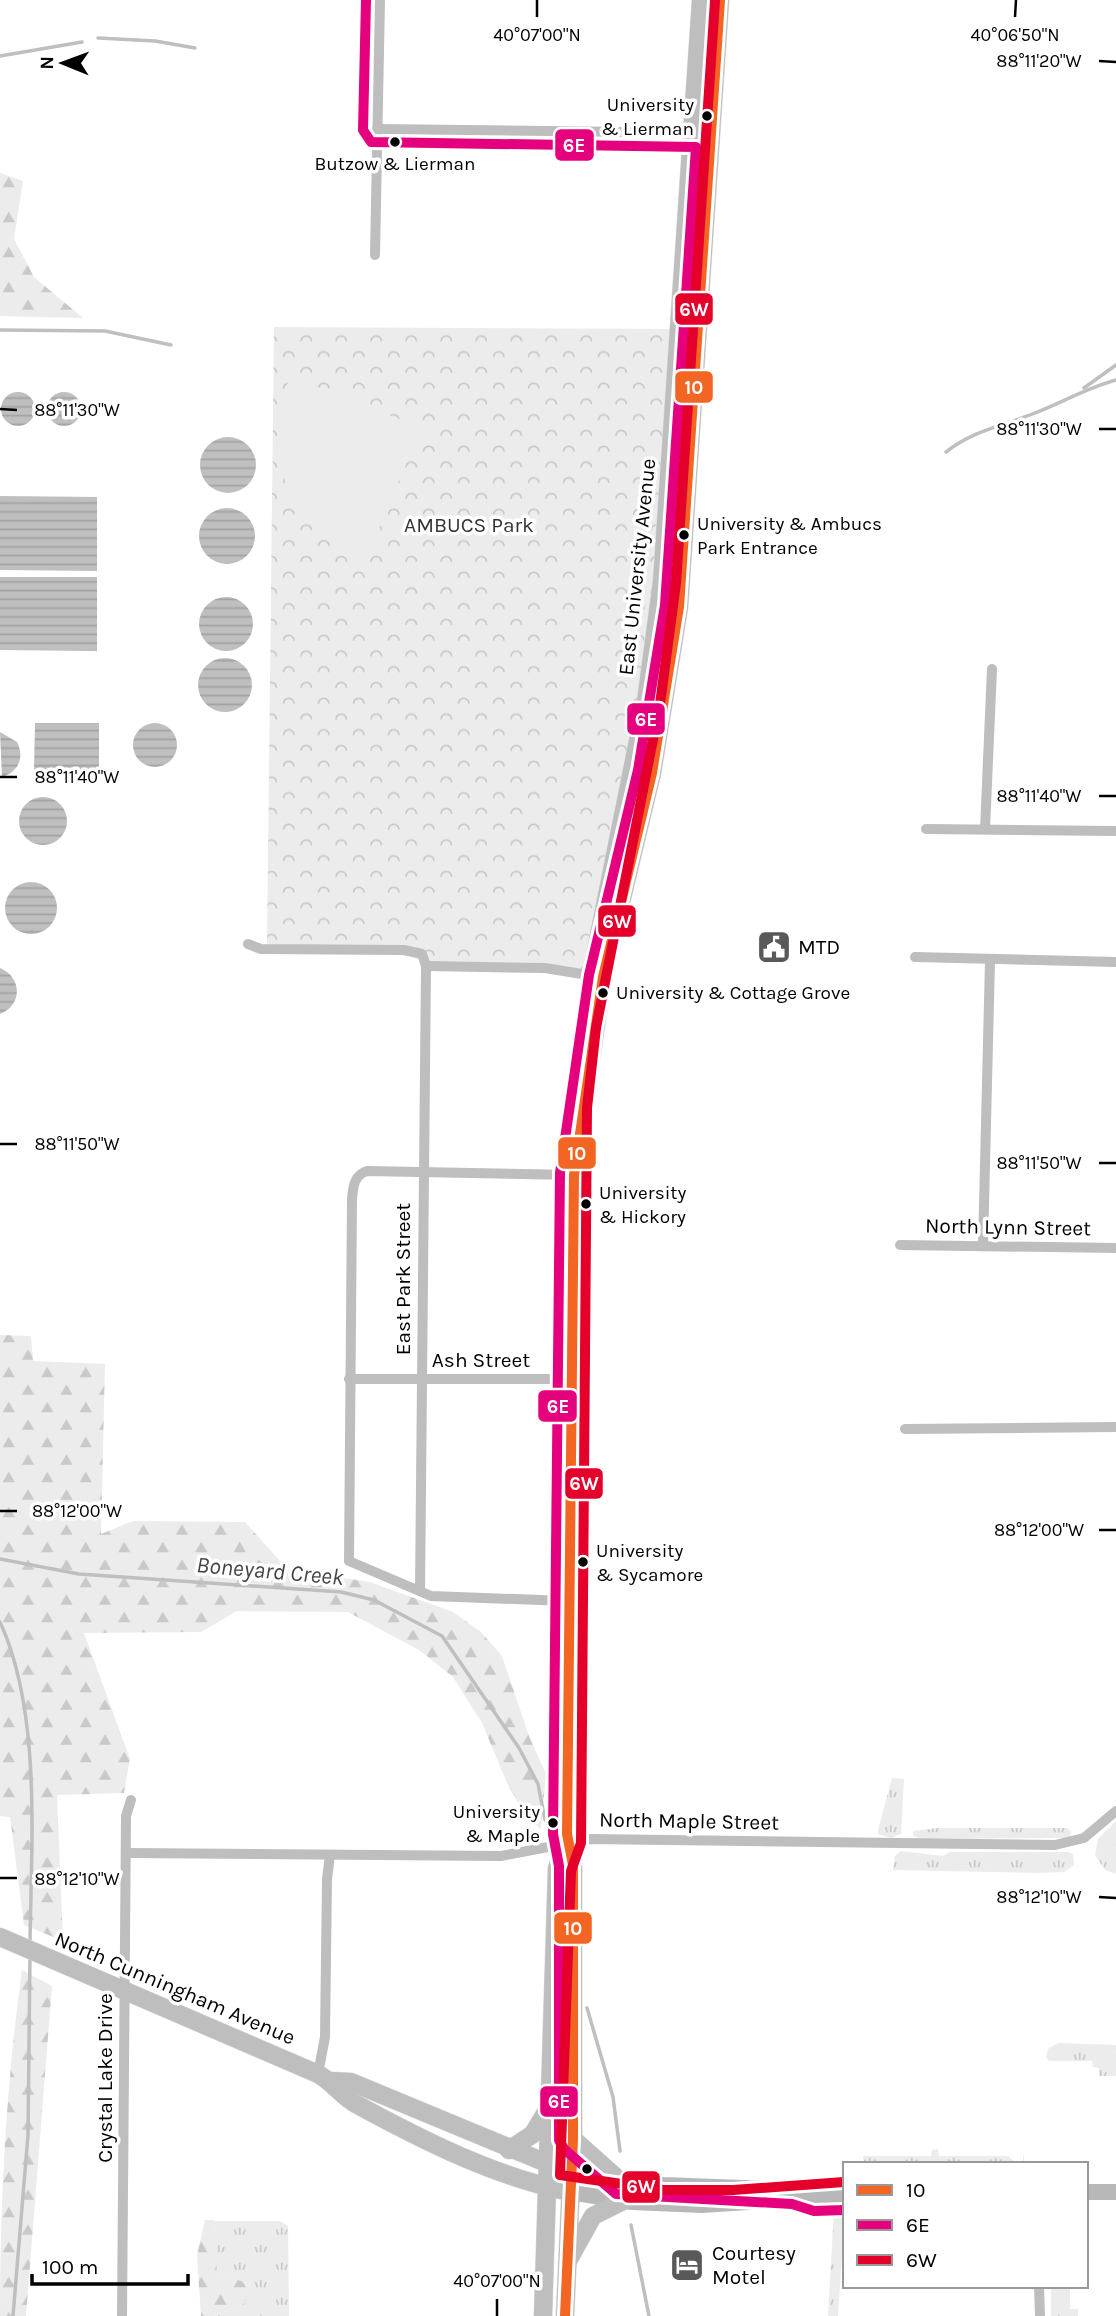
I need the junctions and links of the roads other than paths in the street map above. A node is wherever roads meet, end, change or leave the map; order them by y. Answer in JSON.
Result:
{"nodes":[{"id":1,"x":380,"y":0,"type":"edge"},
{"id":2,"x":701,"y":0,"type":"edge"},
{"id":3,"x":720,"y":0,"type":"edge"},
{"id":4,"x":377,"y":129,"type":"junction"},
{"id":5,"x":692,"y":133,"type":"junction"},
{"id":6,"x":712,"y":133,"type":"junction"},
{"id":7,"x":375,"y":255,"type":"dead end"},
{"id":8,"x":992,"y":669,"type":"dead end"},
{"id":9,"x":926,"y":829,"type":"dead end"},
{"id":10,"x":985,"y":829,"type":"junction"},
{"id":11,"x":1116,"y":831,"type":"edge"},
{"id":12,"x":248,"y":944,"type":"dead end"},
{"id":13,"x":915,"y":957,"type":"dead end"},
{"id":14,"x":990,"y":961,"type":"junction"},
{"id":15,"x":1116,"y":962,"type":"edge"},
{"id":16,"x":426,"y":966,"type":"junction"},
{"id":17,"x":597,"y":976,"type":"junction"},
{"id":18,"x":422,"y":1173,"type":"junction"},
{"id":19,"x":574,"y":1175,"type":"junction"},
{"id":20,"x":900,"y":1245,"type":"dead end"},
{"id":21,"x":983,"y":1246,"type":"junction"},
{"id":22,"x":1116,"y":1248,"type":"edge"},
{"id":23,"x":349,"y":1379,"type":"junction"},
{"id":24,"x":421,"y":1379,"type":"junction"},
{"id":25,"x":571,"y":1379,"type":"junction"},
{"id":26,"x":1116,"y":1427,"type":"edge"},
{"id":27,"x":905,"y":1429,"type":"dead end"},
{"id":28,"x":420,"y":1591,"type":"junction"},
{"id":29,"x":568,"y":1601,"type":"junction"},
{"id":30,"x":131,"y":1800,"type":"dead end"},
{"id":31,"x":1116,"y":1811,"type":"edge"},
{"id":32,"x":567,"y":1843,"type":"junction"},
{"id":33,"x":126,"y":1853,"type":"junction"},
{"id":34,"x":330,"y":1855,"type":"junction"},
{"id":35,"x":0,"y":1937,"type":"edge"},
{"id":36,"x":125,"y":1991,"type":"junction"},
{"id":37,"x":325,"y":2078,"type":"junction"},
{"id":38,"x":550,"y":2106,"type":"junction"},
{"id":39,"x":573,"y":2139,"type":"junction"},
{"id":40,"x":509,"y":2150,"type":"junction"},
{"id":41,"x":548,"y":2164,"type":"junction"},
{"id":42,"x":571,"y":2172,"type":"junction"},
{"id":43,"x":619,"y":2180,"type":"junction"},
{"id":44,"x":546,"y":2187,"type":"junction"},
{"id":45,"x":570,"y":2192,"type":"junction"},
{"id":46,"x":1088,"y":2192,"type":"edge"},
{"id":47,"x":1116,"y":2192,"type":"edge"},
{"id":48,"x":843,"y":2196,"type":"edge"},
{"id":49,"x":816,"y":2197,"type":"junction"},
{"id":50,"x":623,"y":2201,"type":"junction"},
{"id":51,"x":565,"y":2267,"type":"junction"},
{"id":52,"x":1039,"y":2288,"type":"edge"},
{"id":53,"x":122,"y":2316,"type":"edge"},
{"id":54,"x":543,"y":2316,"type":"edge"},
{"id":55,"x":565,"y":2316,"type":"edge"},
{"id":56,"x":1040,"y":2316,"type":"edge"}],
"edges":[{"from":1,"to":4,"type":"street"},
{"from":2,"to":5,"type":"main road","name":"East University Avenue"},
{"from":3,"to":6,"type":"main road","name":"East University Avenue"},
{"from":4,"to":5,"type":"street"},
{"from":4,"to":7,"type":"street"},
{"from":5,"to":6,"type":"street"},
{"from":5,"to":17,"type":"main road","name":"East University Avenue"},
{"from":6,"to":17,"type":"main road","name":"East University Avenue"},
{"from":8,"to":10,"type":"street"},
{"from":9,"to":10,"type":"street"},
{"from":10,"to":11,"type":"street"},
{"from":12,"to":16,"type":"street"},
{"from":13,"to":14,"type":"street"},
{"from":14,"to":15,"type":"street"},
{"from":14,"to":21,"type":"street"},
{"from":16,"to":17,"type":"street"},
{"from":16,"to":18,"type":"street","name":"East Park Street"},
{"from":17,"to":19,"type":"main road","name":"East University Avenue"},
{"from":18,"to":19,"type":"street"},
{"from":18,"to":23,"type":"street"},
{"from":18,"to":24,"type":"street","name":"East Park Street"},
{"from":19,"to":25,"type":"main road","name":"East University Avenue"},
{"from":20,"to":21,"type":"street","name":"North Lynn Street"},
{"from":21,"to":22,"type":"street","name":"North Lynn Street"},
{"from":23,"to":24,"type":"street","name":"Ash Street"},
{"from":23,"to":28,"type":"street"},
{"from":24,"to":25,"type":"street","name":"Ash Street"},
{"from":24,"to":28,"type":"street","name":"East Park Street"},
{"from":25,"to":29,"type":"main road","name":"East University Avenue"},
{"from":26,"to":27,"type":"street"},
{"from":28,"to":29,"type":"street"},
{"from":29,"to":32,"type":"main road","name":"East University Avenue"},
{"from":30,"to":33,"type":"street","name":"Crystal Lake Drive"},
{"from":31,"to":32,"type":"street","name":"North Maple Street"},
{"from":32,"to":34,"type":"street","name":"North Maple Street"},
{"from":32,"to":38,"type":"main road","name":"East University Avenue"},
{"from":32,"to":39,"type":"main road","name":"East University Avenue"},
{"from":33,"to":34,"type":"street","name":"North Maple Street"},
{"from":33,"to":36,"type":"street","name":"Crystal Lake Drive"},
{"from":34,"to":37,"type":"street"},
{"from":35,"to":36,"type":"main road","name":"North Cunningham Avenue"},
{"from":36,"to":37,"type":"main road","name":"North Cunningham Avenue"},
{"from":36,"to":53,"type":"street","name":"Crystal Lake Drive"},
{"from":37,"to":40,"type":"main road","name":"North Cunningham Avenue"},
{"from":37,"to":44,"type":"main road","name":"North Cunningham Avenue"},
{"from":38,"to":40,"type":"main road"},
{"from":38,"to":41,"type":"main road","name":"East University Avenue"},
{"from":39,"to":42,"type":"main road","name":"East University Avenue"},
{"from":39,"to":43,"type":"main road"},
{"from":40,"to":41,"type":"main road","name":"North Cunningham Avenue"},
{"from":41,"to":42,"type":"main road","name":"North Cunningham Avenue"},
{"from":41,"to":44,"type":"main road","name":"East University Avenue"},
{"from":42,"to":43,"type":"main road"},
{"from":42,"to":45,"type":"main road","name":"East University Avenue"},
{"from":43,"to":49,"type":"main road"},
{"from":44,"to":45,"type":"main road","name":"North Cunningham Avenue"},
{"from":44,"to":54,"type":"main road","name":"East University Avenue"},
{"from":45,"to":50,"type":"main road"},
{"from":45,"to":51,"type":"main road","name":"East University Avenue"},
{"from":46,"to":47,"type":"main road"},
{"from":48,"to":49,"type":"main road"},
{"from":49,"to":50,"type":"main road"},
{"from":50,"to":51,"type":"main road"},
{"from":51,"to":55,"type":"main road","name":"East University Avenue"},
{"from":52,"to":56,"type":"street"}]}
